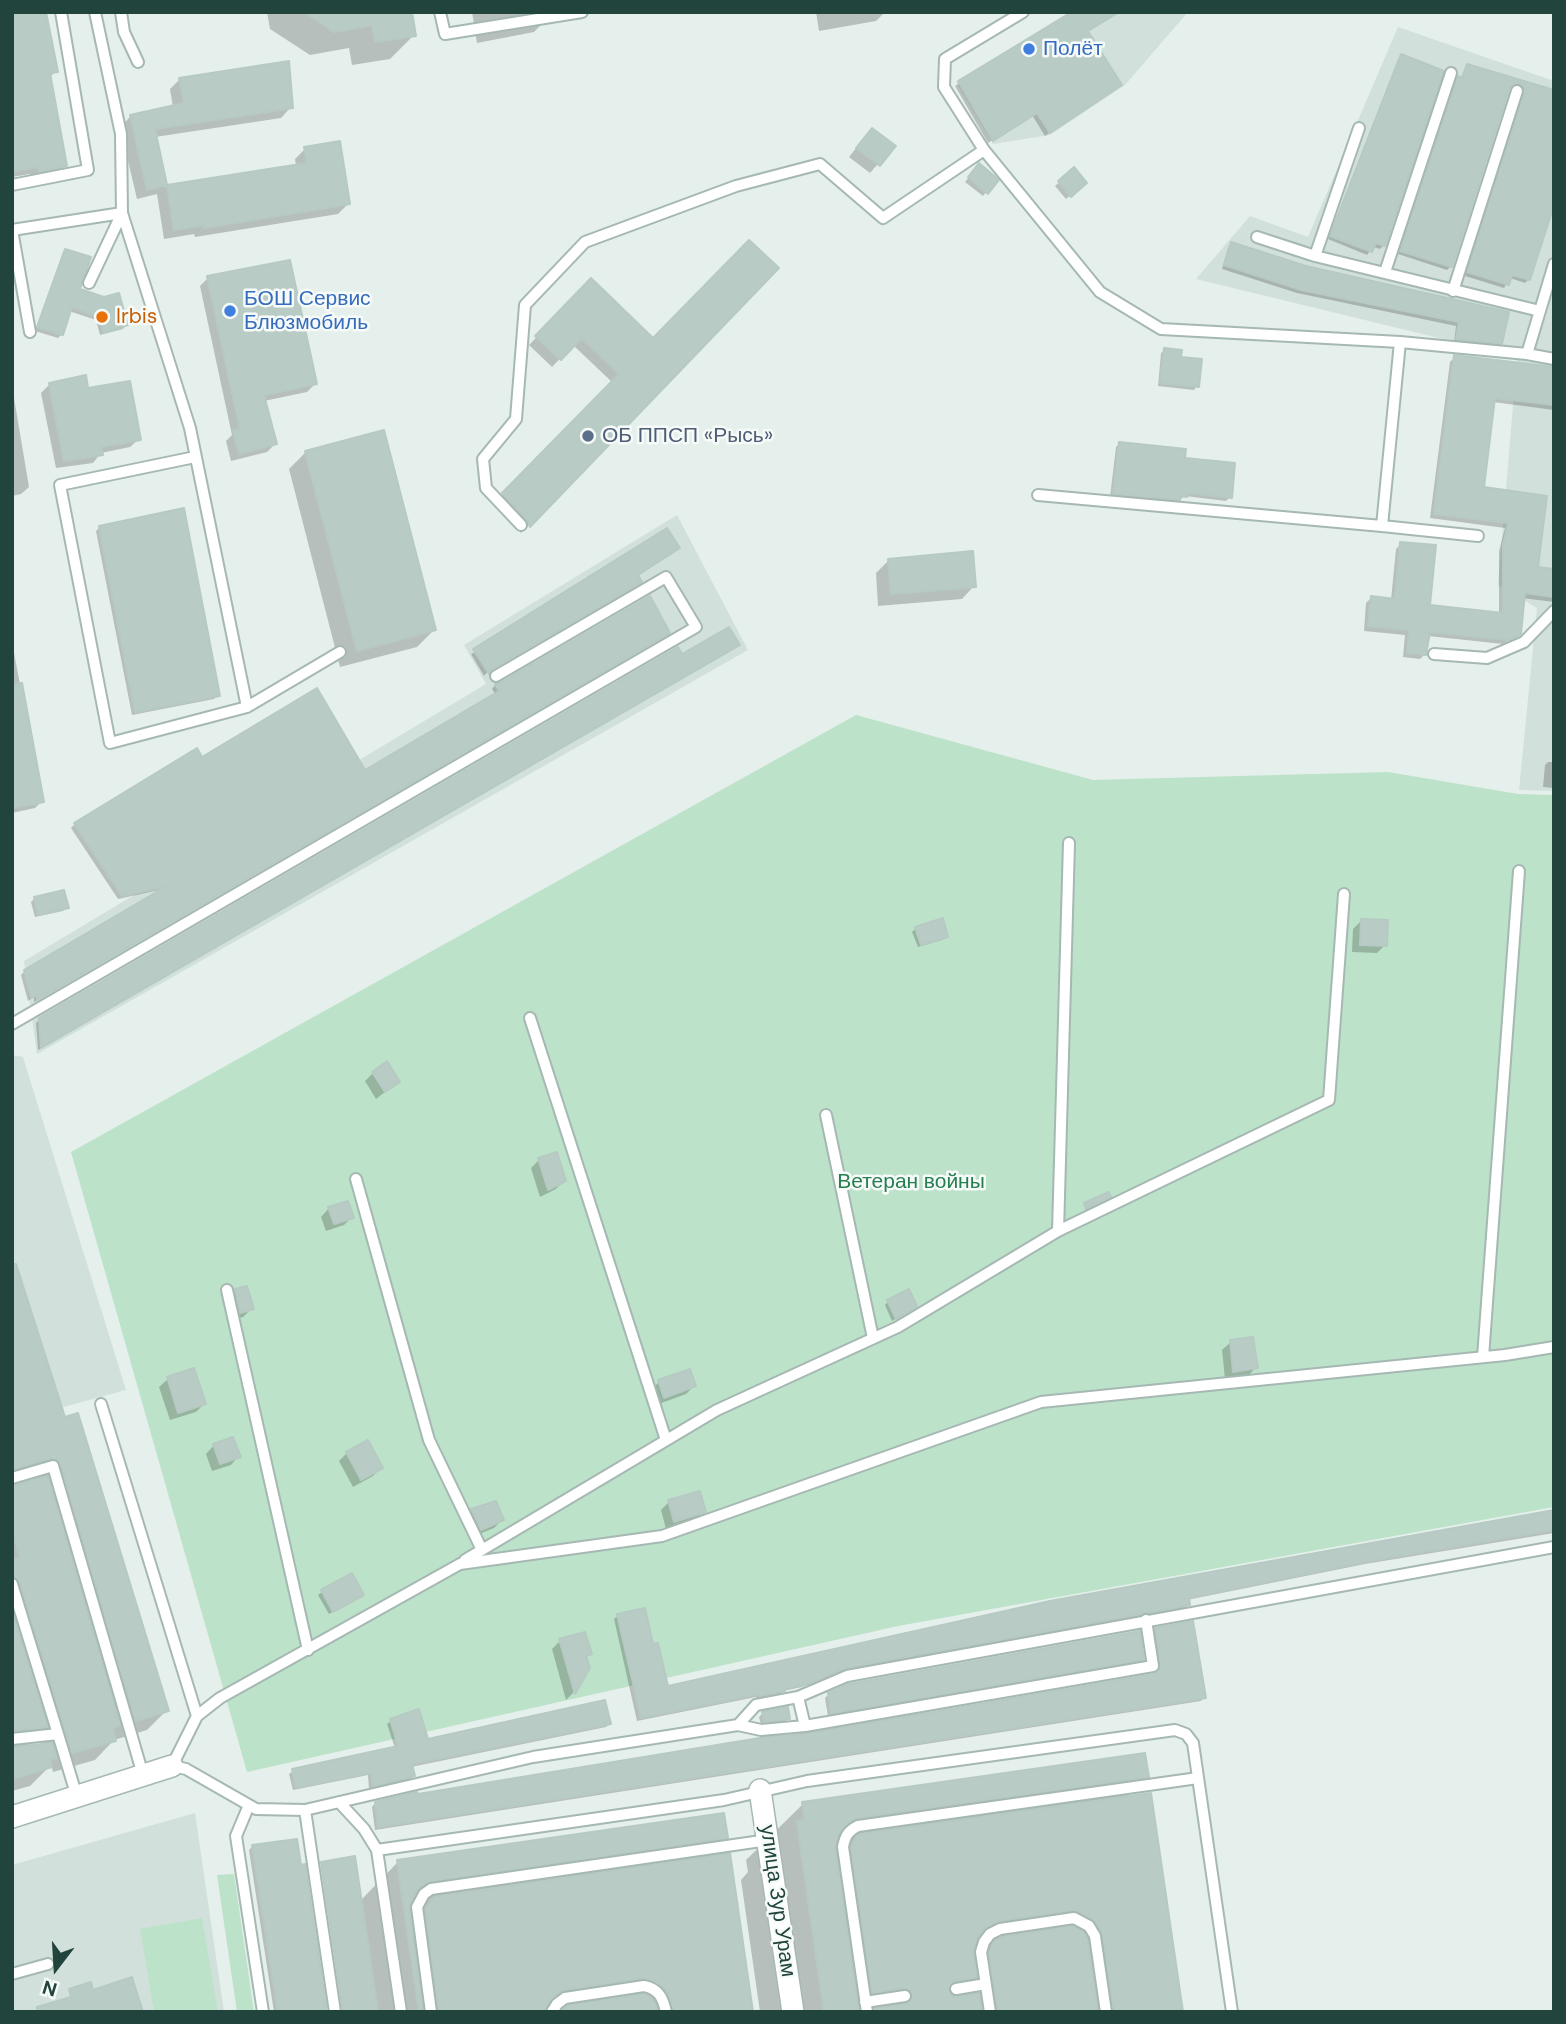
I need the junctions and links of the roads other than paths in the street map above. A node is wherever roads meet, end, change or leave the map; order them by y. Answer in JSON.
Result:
{"nodes":[{"id":1,"x":61,"y":12,"type":"edge"},
{"id":2,"x":95,"y":12,"type":"edge"},
{"id":3,"x":121,"y":12,"type":"edge"},
{"id":4,"x":440,"y":12,"type":"edge"},
{"id":5,"x":582,"y":12,"type":"edge"},
{"id":6,"x":1023,"y":12,"type":"edge"},
{"id":7,"x":124,"y":32,"type":"junction"},
{"id":8,"x":100,"y":36,"type":"junction"},
{"id":9,"x":138,"y":62,"type":"dead end"},
{"id":10,"x":1451,"y":73,"type":"dead end"},
{"id":11,"x":1517,"y":91,"type":"dead end"},
{"id":12,"x":1359,"y":128,"type":"dead end"},
{"id":13,"x":984,"y":150,"type":"junction"},
{"id":14,"x":12,"y":185,"type":"edge"},
{"id":15,"x":122,"y":213,"type":"junction"},
{"id":16,"x":1256,"y":237,"type":"dead end"},
{"id":17,"x":1315,"y":256,"type":"junction"},
{"id":18,"x":1554,"y":264,"type":"edge"},
{"id":19,"x":1385,"y":272,"type":"junction"},
{"id":20,"x":89,"y":283,"type":"dead end"},
{"id":21,"x":1453,"y":291,"type":"junction"},
{"id":22,"x":1540,"y":311,"type":"junction"},
{"id":23,"x":30,"y":332,"type":"dead end"},
{"id":24,"x":1400,"y":342,"type":"junction"},
{"id":25,"x":1527,"y":354,"type":"junction"},
{"id":26,"x":1554,"y":359,"type":"edge"},
{"id":27,"x":195,"y":457,"type":"junction"},
{"id":28,"x":1038,"y":495,"type":"dead end"},
{"id":29,"x":521,"y":525,"type":"dead end"},
{"id":30,"x":1382,"y":526,"type":"junction"},
{"id":31,"x":1478,"y":536,"type":"dead end"},
{"id":32,"x":1554,"y":611,"type":"edge"},
{"id":33,"x":340,"y":652,"type":"dead end"},
{"id":34,"x":1434,"y":654,"type":"dead end"},
{"id":35,"x":496,"y":676,"type":"dead end"},
{"id":36,"x":247,"y":708,"type":"junction"},
{"id":37,"x":1069,"y":843,"type":"dead end"},
{"id":38,"x":1519,"y":871,"type":"dead end"},
{"id":39,"x":1344,"y":894,"type":"dead end"},
{"id":40,"x":530,"y":1018,"type":"dead end"},
{"id":41,"x":12,"y":1024,"type":"edge"},
{"id":42,"x":826,"y":1115,"type":"dead end"},
{"id":43,"x":356,"y":1179,"type":"dead end"},
{"id":44,"x":1058,"y":1231,"type":"junction"},
{"id":45,"x":227,"y":1290,"type":"dead end"},
{"id":46,"x":873,"y":1338,"type":"junction"},
{"id":47,"x":1554,"y":1347,"type":"edge"},
{"id":48,"x":1483,"y":1357,"type":"junction"},
{"id":49,"x":101,"y":1404,"type":"dead end"},
{"id":50,"x":666,"y":1440,"type":"junction"},
{"id":51,"x":12,"y":1478,"type":"edge"},
{"id":52,"x":1554,"y":1547,"type":"edge"},
{"id":53,"x":482,"y":1550,"type":"junction"},
{"id":54,"x":460,"y":1564,"type":"junction"},
{"id":55,"x":12,"y":1584,"type":"edge"},
{"id":56,"x":1146,"y":1620,"type":"junction"},
{"id":57,"x":308,"y":1650,"type":"junction"},
{"id":58,"x":798,"y":1697,"type":"junction"},
{"id":59,"x":197,"y":1716,"type":"junction"},
{"id":60,"x":738,"y":1725,"type":"junction"},
{"id":61,"x":805,"y":1726,"type":"junction"},
{"id":62,"x":58,"y":1734,"type":"junction"},
{"id":63,"x":12,"y":1739,"type":"edge"},
{"id":64,"x":172,"y":1766,"type":"junction"},
{"id":65,"x":144,"y":1775,"type":"junction"},
{"id":66,"x":1198,"y":1778,"type":"junction"},
{"id":67,"x":760,"y":1790,"type":"junction"},
{"id":68,"x":77,"y":1797,"type":"junction"},
{"id":69,"x":340,"y":1802,"type":"junction"},
{"id":70,"x":249,"y":1805,"type":"junction"},
{"id":71,"x":305,"y":1810,"type":"junction"},
{"id":72,"x":12,"y":1817,"type":"edge"},
{"id":73,"x":768,"y":1840,"type":"junction"},
{"id":74,"x":377,"y":1850,"type":"junction"},
{"id":75,"x":48,"y":1964,"type":"dead end"},
{"id":76,"x":12,"y":1974,"type":"edge"},
{"id":77,"x":986,"y":1984,"type":"junction"},
{"id":78,"x":956,"y":1989,"type":"dead end"},
{"id":79,"x":905,"y":1996,"type":"dead end"},
{"id":80,"x":866,"y":2007,"type":"edge"},
{"id":81,"x":263,"y":2012,"type":"edge"},
{"id":82,"x":335,"y":2012,"type":"edge"},
{"id":83,"x":401,"y":2012,"type":"edge"},
{"id":84,"x":431,"y":2012,"type":"edge"},
{"id":85,"x":552,"y":2012,"type":"edge"},
{"id":86,"x":666,"y":2012,"type":"edge"},
{"id":87,"x":793,"y":2012,"type":"edge"},
{"id":88,"x":990,"y":2012,"type":"edge"},
{"id":89,"x":1106,"y":2012,"type":"edge"},
{"id":90,"x":1232,"y":2012,"type":"edge"}],
"edges":[{"from":1,"to":14,"type":"lane"},
{"from":2,"to":8,"type":"lane"},
{"from":3,"to":7,"type":"lane"},
{"from":4,"to":5,"type":"lane"},
{"from":6,"to":13,"type":"lane"},
{"from":7,"to":8,"type":"lane"},
{"from":7,"to":9,"type":"lane"},
{"from":8,"to":15,"type":"lane"},
{"from":10,"to":19,"type":"lane"},
{"from":11,"to":21,"type":"lane"},
{"from":12,"to":17,"type":"lane"},
{"from":13,"to":24,"type":"lane"},
{"from":13,"to":29,"type":"lane"},
{"from":15,"to":20,"type":"lane"},
{"from":15,"to":23,"type":"lane"},
{"from":15,"to":27,"type":"lane"},
{"from":16,"to":17,"type":"lane"},
{"from":17,"to":19,"type":"lane"},
{"from":18,"to":22,"type":"lane"},
{"from":19,"to":21,"type":"lane"},
{"from":21,"to":22,"type":"lane"},
{"from":22,"to":25,"type":"lane"},
{"from":24,"to":25,"type":"lane"},
{"from":24,"to":30,"type":"lane"},
{"from":25,"to":26,"type":"lane"},
{"from":27,"to":36,"type":"lane"},
{"from":27,"to":36,"type":"lane"},
{"from":28,"to":30,"type":"lane"},
{"from":30,"to":31,"type":"lane"},
{"from":32,"to":34,"type":"lane"},
{"from":33,"to":36,"type":"lane"},
{"from":35,"to":41,"type":"lane"},
{"from":37,"to":44,"type":"lane"},
{"from":38,"to":48,"type":"lane"},
{"from":39,"to":44,"type":"lane"},
{"from":40,"to":50,"type":"lane"},
{"from":42,"to":46,"type":"lane"},
{"from":43,"to":53,"type":"lane"},
{"from":44,"to":46,"type":"lane"},
{"from":45,"to":57,"type":"lane"},
{"from":46,"to":50,"type":"lane"},
{"from":47,"to":48,"type":"lane"},
{"from":48,"to":54,"type":"lane"},
{"from":49,"to":59,"type":"lane"},
{"from":50,"to":53,"type":"lane"},
{"from":51,"to":65,"type":"lane"},
{"from":52,"to":56,"type":"lane"},
{"from":53,"to":54,"type":"lane"},
{"from":54,"to":57,"type":"lane"},
{"from":55,"to":62,"type":"lane"},
{"from":56,"to":58,"type":"lane"},
{"from":56,"to":61,"type":"lane"},
{"from":57,"to":59,"type":"lane"},
{"from":58,"to":60,"type":"lane"},
{"from":58,"to":61,"type":"lane"},
{"from":59,"to":64,"type":"lane"},
{"from":60,"to":61,"type":"lane"},
{"from":60,"to":69,"type":"lane"},
{"from":62,"to":63,"type":"lane"},
{"from":62,"to":68,"type":"lane"},
{"from":64,"to":65,"type":"street"},
{"from":64,"to":70,"type":"lane"},
{"from":65,"to":68,"type":"street"},
{"from":66,"to":67,"type":"lane"},
{"from":66,"to":80,"type":"lane"},
{"from":66,"to":90,"type":"lane"},
{"from":67,"to":73,"type":"street","name":"улица Зур Урам"},
{"from":67,"to":74,"type":"lane"},
{"from":68,"to":72,"type":"street"},
{"from":69,"to":71,"type":"lane"},
{"from":69,"to":74,"type":"lane"},
{"from":70,"to":71,"type":"lane"},
{"from":70,"to":81,"type":"lane"},
{"from":71,"to":82,"type":"lane"},
{"from":73,"to":84,"type":"lane"},
{"from":73,"to":87,"type":"street","name":"улица Зур Урам"},
{"from":74,"to":83,"type":"lane"},
{"from":75,"to":76,"type":"lane"},
{"from":77,"to":78,"type":"lane"},
{"from":77,"to":88,"type":"lane"},
{"from":77,"to":89,"type":"lane"},
{"from":79,"to":80,"type":"lane"},
{"from":85,"to":86,"type":"lane"}]}
